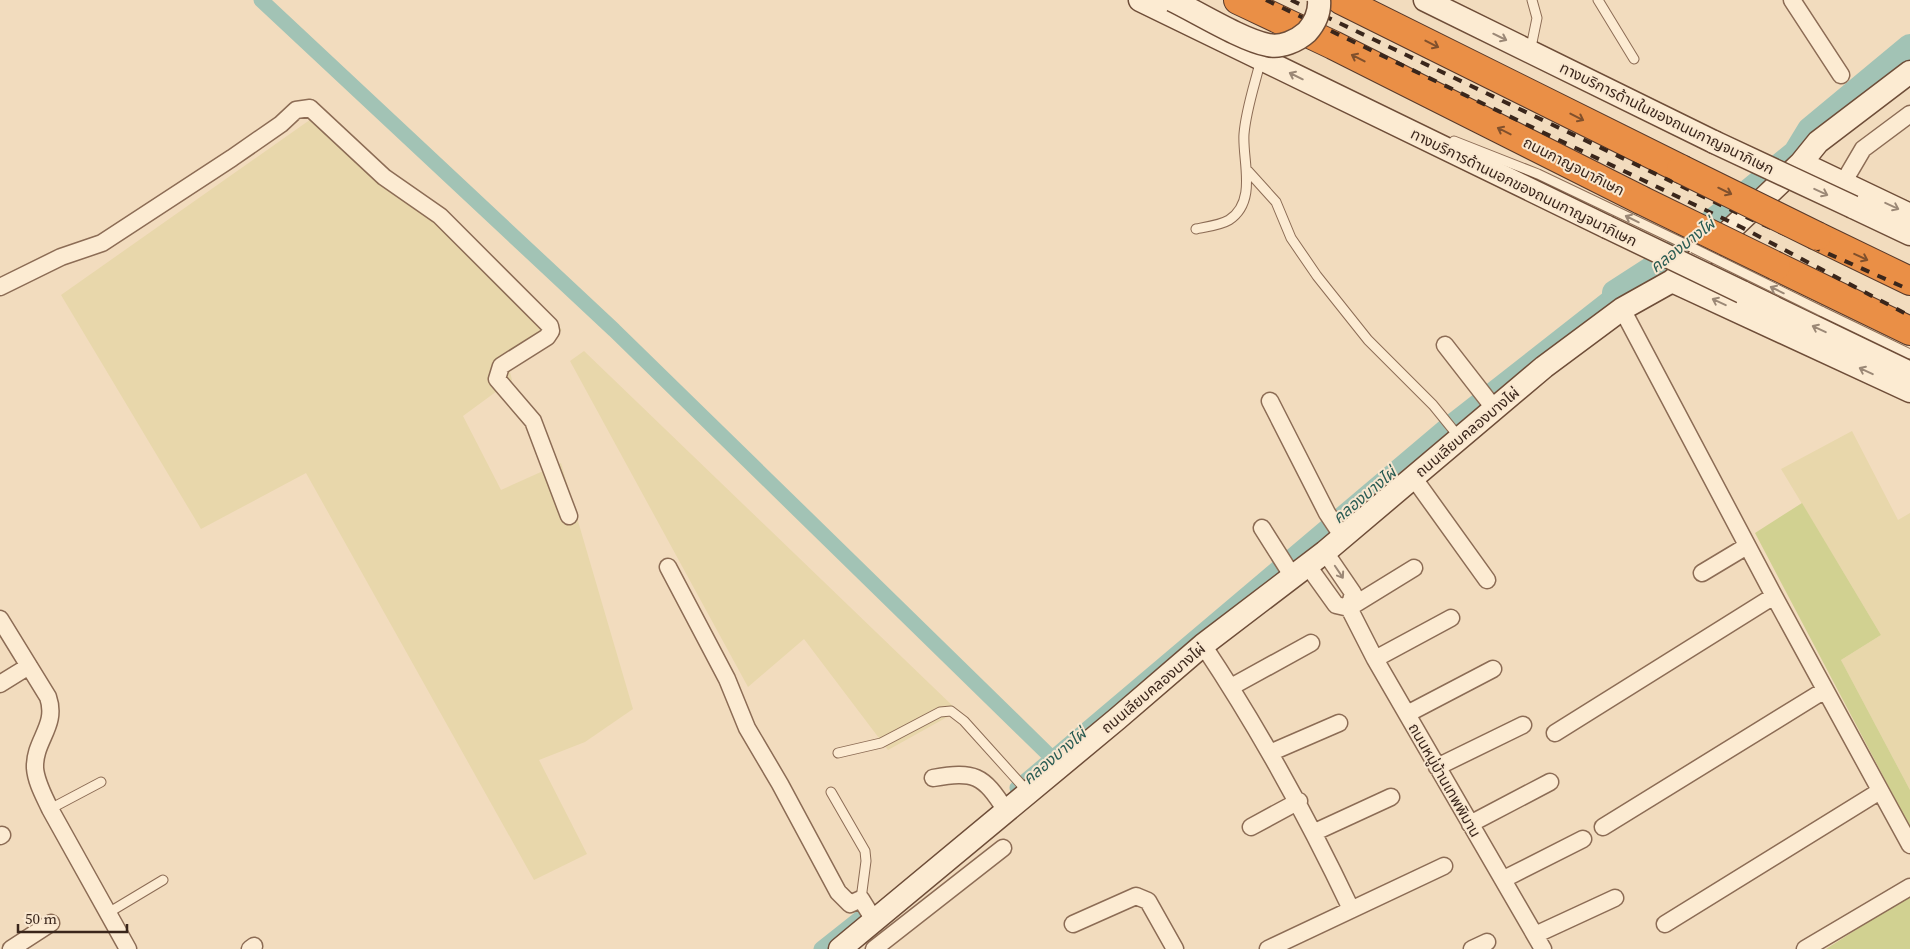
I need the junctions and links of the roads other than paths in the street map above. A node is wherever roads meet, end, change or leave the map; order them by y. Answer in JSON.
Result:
{"nodes":[{"id":1,"x":1140,"y":0,"type":"edge"},
{"id":2,"x":1172,"y":0,"type":"edge"},
{"id":3,"x":1238,"y":0,"type":"edge"},
{"id":4,"x":1320,"y":0,"type":"edge"},
{"id":5,"x":1341,"y":0,"type":"edge"},
{"id":6,"x":1385,"y":0,"type":"edge"},
{"id":7,"x":1425,"y":0,"type":"edge"},
{"id":8,"x":1532,"y":0,"type":"edge"},
{"id":9,"x":1598,"y":0,"type":"edge"},
{"id":10,"x":1792,"y":0,"type":"edge"},
{"id":11,"x":1396,"y":26,"type":"junction"},
{"id":12,"x":1530,"y":52,"type":"junction"},
{"id":13,"x":1261,"y":59,"type":"junction"},
{"id":14,"x":1634,"y":59,"type":"dead end"},
{"id":15,"x":1910,"y":72,"type":"edge"},
{"id":16,"x":1841,"y":75,"type":"dead end"},
{"id":17,"x":1328,"y":92,"type":"junction"},
{"id":18,"x":1910,"y":114,"type":"edge"},
{"id":19,"x":1801,"y":163,"type":"junction"},
{"id":20,"x":1248,"y":171,"type":"junction"},
{"id":21,"x":1843,"y":183,"type":"junction"},
{"id":22,"x":1910,"y":215,"type":"edge"},
{"id":23,"x":1196,"y":229,"type":"dead end"},
{"id":24,"x":1910,"y":234,"type":"edge"},
{"id":25,"x":1910,"y":280,"type":"edge"},
{"id":26,"x":1672,"y":281,"type":"junction"},
{"id":27,"x":0,"y":287,"type":"edge"},
{"id":28,"x":1622,"y":309,"type":"junction"},
{"id":29,"x":1910,"y":331,"type":"edge"},
{"id":30,"x":1445,"y":345,"type":"dead end"},
{"id":31,"x":1910,"y":354,"type":"edge"},
{"id":32,"x":1910,"y":372,"type":"edge"},
{"id":33,"x":1910,"y":391,"type":"edge"},
{"id":34,"x":1270,"y":401,"type":"dead end"},
{"id":35,"x":1491,"y":406,"type":"junction"},
{"id":36,"x":1457,"y":434,"type":"junction"},
{"id":37,"x":1414,"y":477,"type":"junction"},
{"id":38,"x":569,"y":516,"type":"dead end"},
{"id":39,"x":1262,"y":528,"type":"dead end"},
{"id":40,"x":1341,"y":534,"type":"junction"},
{"id":41,"x":1747,"y":546,"type":"junction"},
{"id":42,"x":1325,"y":552,"type":"junction"},
{"id":43,"x":668,"y":567,"type":"dead end"},
{"id":44,"x":1414,"y":568,"type":"dead end"},
{"id":45,"x":1296,"y":571,"type":"junction"},
{"id":46,"x":1702,"y":573,"type":"dead end"},
{"id":47,"x":1487,"y":580,"type":"dead end"},
{"id":48,"x":1774,"y":596,"type":"junction"},
{"id":49,"x":1349,"y":608,"type":"junction"},
{"id":50,"x":1451,"y":618,"type":"dead end"},
{"id":51,"x":0,"y":619,"type":"edge"},
{"id":52,"x":1311,"y":644,"type":"dead end"},
{"id":53,"x":1203,"y":645,"type":"junction"},
{"id":54,"x":1375,"y":659,"type":"junction"},
{"id":55,"x":29,"y":666,"type":"junction"},
{"id":56,"x":1493,"y":669,"type":"dead end"},
{"id":57,"x":0,"y":684,"type":"edge"},
{"id":58,"x":1230,"y":686,"type":"junction"},
{"id":59,"x":1825,"y":690,"type":"junction"},
{"id":60,"x":1407,"y":714,"type":"junction"},
{"id":61,"x":1339,"y":723,"type":"dead end"},
{"id":62,"x":1523,"y":725,"type":"dead end"},
{"id":63,"x":1556,"y":733,"type":"dead end"},
{"id":64,"x":1272,"y":752,"type":"junction"},
{"id":65,"x":838,"y":753,"type":"dead end"},
{"id":66,"x":1437,"y":767,"type":"junction"},
{"id":67,"x":933,"y":778,"type":"dead end"},
{"id":68,"x":101,"y":782,"type":"dead end"},
{"id":69,"x":1550,"y":782,"type":"dead end"},
{"id":70,"x":1026,"y":789,"type":"junction"},
{"id":71,"x":1880,"y":791,"type":"junction"},
{"id":72,"x":831,"y":792,"type":"dead end"},
{"id":73,"x":1391,"y":797,"type":"dead end"},
{"id":74,"x":1299,"y":801,"type":"junction"},
{"id":75,"x":1004,"y":807,"type":"junction"},
{"id":76,"x":50,"y":809,"type":"junction"},
{"id":77,"x":1470,"y":824,"type":"junction"},
{"id":78,"x":1252,"y":827,"type":"dead end"},
{"id":79,"x":1603,"y":827,"type":"dead end"},
{"id":80,"x":1315,"y":832,"type":"junction"},
{"id":81,"x":1583,"y":839,"type":"dead end"},
{"id":82,"x":1910,"y":845,"type":"edge"},
{"id":83,"x":1003,"y":848,"type":"dead end"},
{"id":84,"x":1444,"y":866,"type":"dead end"},
{"id":85,"x":1504,"y":879,"type":"junction"},
{"id":86,"x":163,"y":880,"type":"dead end"},
{"id":87,"x":1910,"y":887,"type":"edge"},
{"id":88,"x":1615,"y":898,"type":"dead end"},
{"id":89,"x":867,"y":909,"type":"junction"},
{"id":90,"x":1351,"y":909,"type":"junction"},
{"id":91,"x":108,"y":913,"type":"junction"},
{"id":92,"x":51,"y":923,"type":"dead end"},
{"id":93,"x":1073,"y":924,"type":"dead end"},
{"id":94,"x":1665,"y":924,"type":"dead end"},
{"id":95,"x":1487,"y":942,"type":"dead end"},
{"id":96,"x":1539,"y":942,"type":"edge"},
{"id":97,"x":11,"y":949,"type":"edge"},
{"id":98,"x":128,"y":949,"type":"edge"},
{"id":99,"x":840,"y":949,"type":"edge"},
{"id":100,"x":874,"y":949,"type":"edge"},
{"id":101,"x":1174,"y":949,"type":"edge"},
{"id":102,"x":1268,"y":949,"type":"edge"},
{"id":103,"x":1472,"y":949,"type":"edge"},
{"id":104,"x":1805,"y":949,"type":"edge"}],
"edges":[{"from":1,"to":13,"type":"main road","name":"ทางบริการด้านนอกของถนนกาญจนาภิเษก"},
{"from":2,"to":4,"type":"main road","bridge":true},
{"from":29,"to":3,"type":"highway","name":"ถนนกาญจนาภิเษก","one_way":true,"bridge":true},
{"from":5,"to":11,"type":"highway"},
{"from":6,"to":11,"type":"highway"},
{"from":7,"to":12,"type":"main road","name":"ทางบริการด้านในของถนนกาญจนาภิเษก","one_way":true},
{"from":8,"to":12,"type":"lane"},
{"from":9,"to":14,"type":"lane"},
{"from":10,"to":16,"type":"street"},
{"from":11,"to":25,"type":"highway","one_way":true,"bridge":true},
{"from":12,"to":24,"type":"main road","name":"ทางบริการด้านในของถนนกาญจนาภิเษก","one_way":true,"bridge":true},
{"from":17,"to":13,"type":"main road","name":"ทางบริการด้านนอกของถนนกาญจนาภิเษก","one_way":true},
{"from":13,"to":20,"type":"lane"},
{"from":15,"to":19,"type":"main road","name":"ถนนเลียบคลองบางไผ่"},
{"from":31,"to":17,"type":"lane","one_way":true,"bridge":true},
{"from":32,"to":17,"type":"main road","name":"ทางบริการด้านนอกของถนนกาญจนาภิเษก","one_way":true,"bridge":true},
{"from":18,"to":21,"type":"street"},
{"from":19,"to":21,"type":"main road"},
{"from":19,"to":26,"type":"main road","name":"ถนนเลียบคลองบางไผ่"},
{"from":20,"to":23,"type":"lane"},
{"from":20,"to":36,"type":"lane"},
{"from":21,"to":22,"type":"main road","one_way":true},
{"from":26,"to":28,"type":"main road","name":"ถนนเลียบคลองบางไผ่"},
{"from":33,"to":26,"type":"main road","one_way":true},
{"from":27,"to":38,"type":"street"},
{"from":28,"to":35,"type":"main road","name":"ถนนเลียบคลองบางไผ่"},
{"from":28,"to":41,"type":"street"},
{"from":30,"to":35,"type":"street"},
{"from":34,"to":40,"type":"street"},
{"from":35,"to":36,"type":"main road","name":"ถนนเลียบคลองบางไผ่"},
{"from":36,"to":37,"type":"main road","name":"ถนนเลียบคลองบางไผ่"},
{"from":37,"to":40,"type":"main road","name":"ถนนเลียบคลองบางไผ่"},
{"from":37,"to":47,"type":"street"},
{"from":39,"to":45,"type":"street"},
{"from":40,"to":42,"type":"main road","name":"ถนนเลียบคลองบางไผ่"},
{"from":41,"to":46,"type":"street"},
{"from":41,"to":48,"type":"street"},
{"from":42,"to":45,"type":"main road","name":"ถนนเลียบคลองบางไผ่"},
{"from":42,"to":49,"type":"street","name":"ถนนหมู่บ้านเทพพิมาน","one_way":true},
{"from":43,"to":89,"type":"street"},
{"from":44,"to":49,"type":"street"},
{"from":45,"to":49,"type":"street"},
{"from":45,"to":53,"type":"main road","name":"ถนนเลียบคลองบางไผ่"},
{"from":48,"to":59,"type":"street"},
{"from":48,"to":63,"type":"street"},
{"from":49,"to":54,"type":"street","name":"ถนนหมู่บ้านเทพพิมาน"},
{"from":50,"to":54,"type":"street"},
{"from":51,"to":55,"type":"street"},
{"from":52,"to":58,"type":"street"},
{"from":53,"to":58,"type":"street"},
{"from":53,"to":70,"type":"main road","name":"ถนนเลียบคลองบางไผ่"},
{"from":54,"to":60,"type":"street","name":"ถนนหมู่บ้านเทพพิมาน"},
{"from":55,"to":57,"type":"street"},
{"from":55,"to":76,"type":"street"},
{"from":56,"to":60,"type":"street"},
{"from":58,"to":64,"type":"street"},
{"from":59,"to":71,"type":"street"},
{"from":59,"to":79,"type":"street"},
{"from":60,"to":66,"type":"street","name":"ถนนหมู่บ้านเทพพิมาน"},
{"from":61,"to":64,"type":"street"},
{"from":62,"to":66,"type":"street"},
{"from":64,"to":74,"type":"street"},
{"from":65,"to":70,"type":"lane"},
{"from":66,"to":77,"type":"street","name":"ถนนหมู่บ้านเทพพิมาน"},
{"from":67,"to":75,"type":"street"},
{"from":68,"to":76,"type":"lane"},
{"from":69,"to":77,"type":"street"},
{"from":70,"to":75,"type":"main road","name":"ถนนเลียบคลองบางไผ่"},
{"from":71,"to":82,"type":"street"},
{"from":71,"to":94,"type":"street"},
{"from":72,"to":89,"type":"lane"},
{"from":73,"to":80,"type":"street"},
{"from":74,"to":78,"type":"street"},
{"from":74,"to":80,"type":"street"},
{"from":75,"to":89,"type":"main road","name":"ถนนเลียบคลองบางไผ่"},
{"from":76,"to":91,"type":"street"},
{"from":77,"to":85,"type":"street","name":"ถนนหมู่บ้านเทพพิมาน"},
{"from":80,"to":90,"type":"street"},
{"from":81,"to":85,"type":"street"},
{"from":83,"to":100,"type":"street"},
{"from":84,"to":90,"type":"street"},
{"from":85,"to":96,"type":"street","name":"ถนนหมู่บ้านเทพพิมาน"},
{"from":86,"to":91,"type":"lane"},
{"from":87,"to":104,"type":"street"},
{"from":88,"to":96,"type":"street"},
{"from":89,"to":99,"type":"main road","name":"ถนนเลียบคลองบางไผ่"},
{"from":90,"to":102,"type":"street"},
{"from":91,"to":98,"type":"street"},
{"from":92,"to":97,"type":"street"},
{"from":93,"to":101,"type":"street"},
{"from":95,"to":103,"type":"street"}]}
